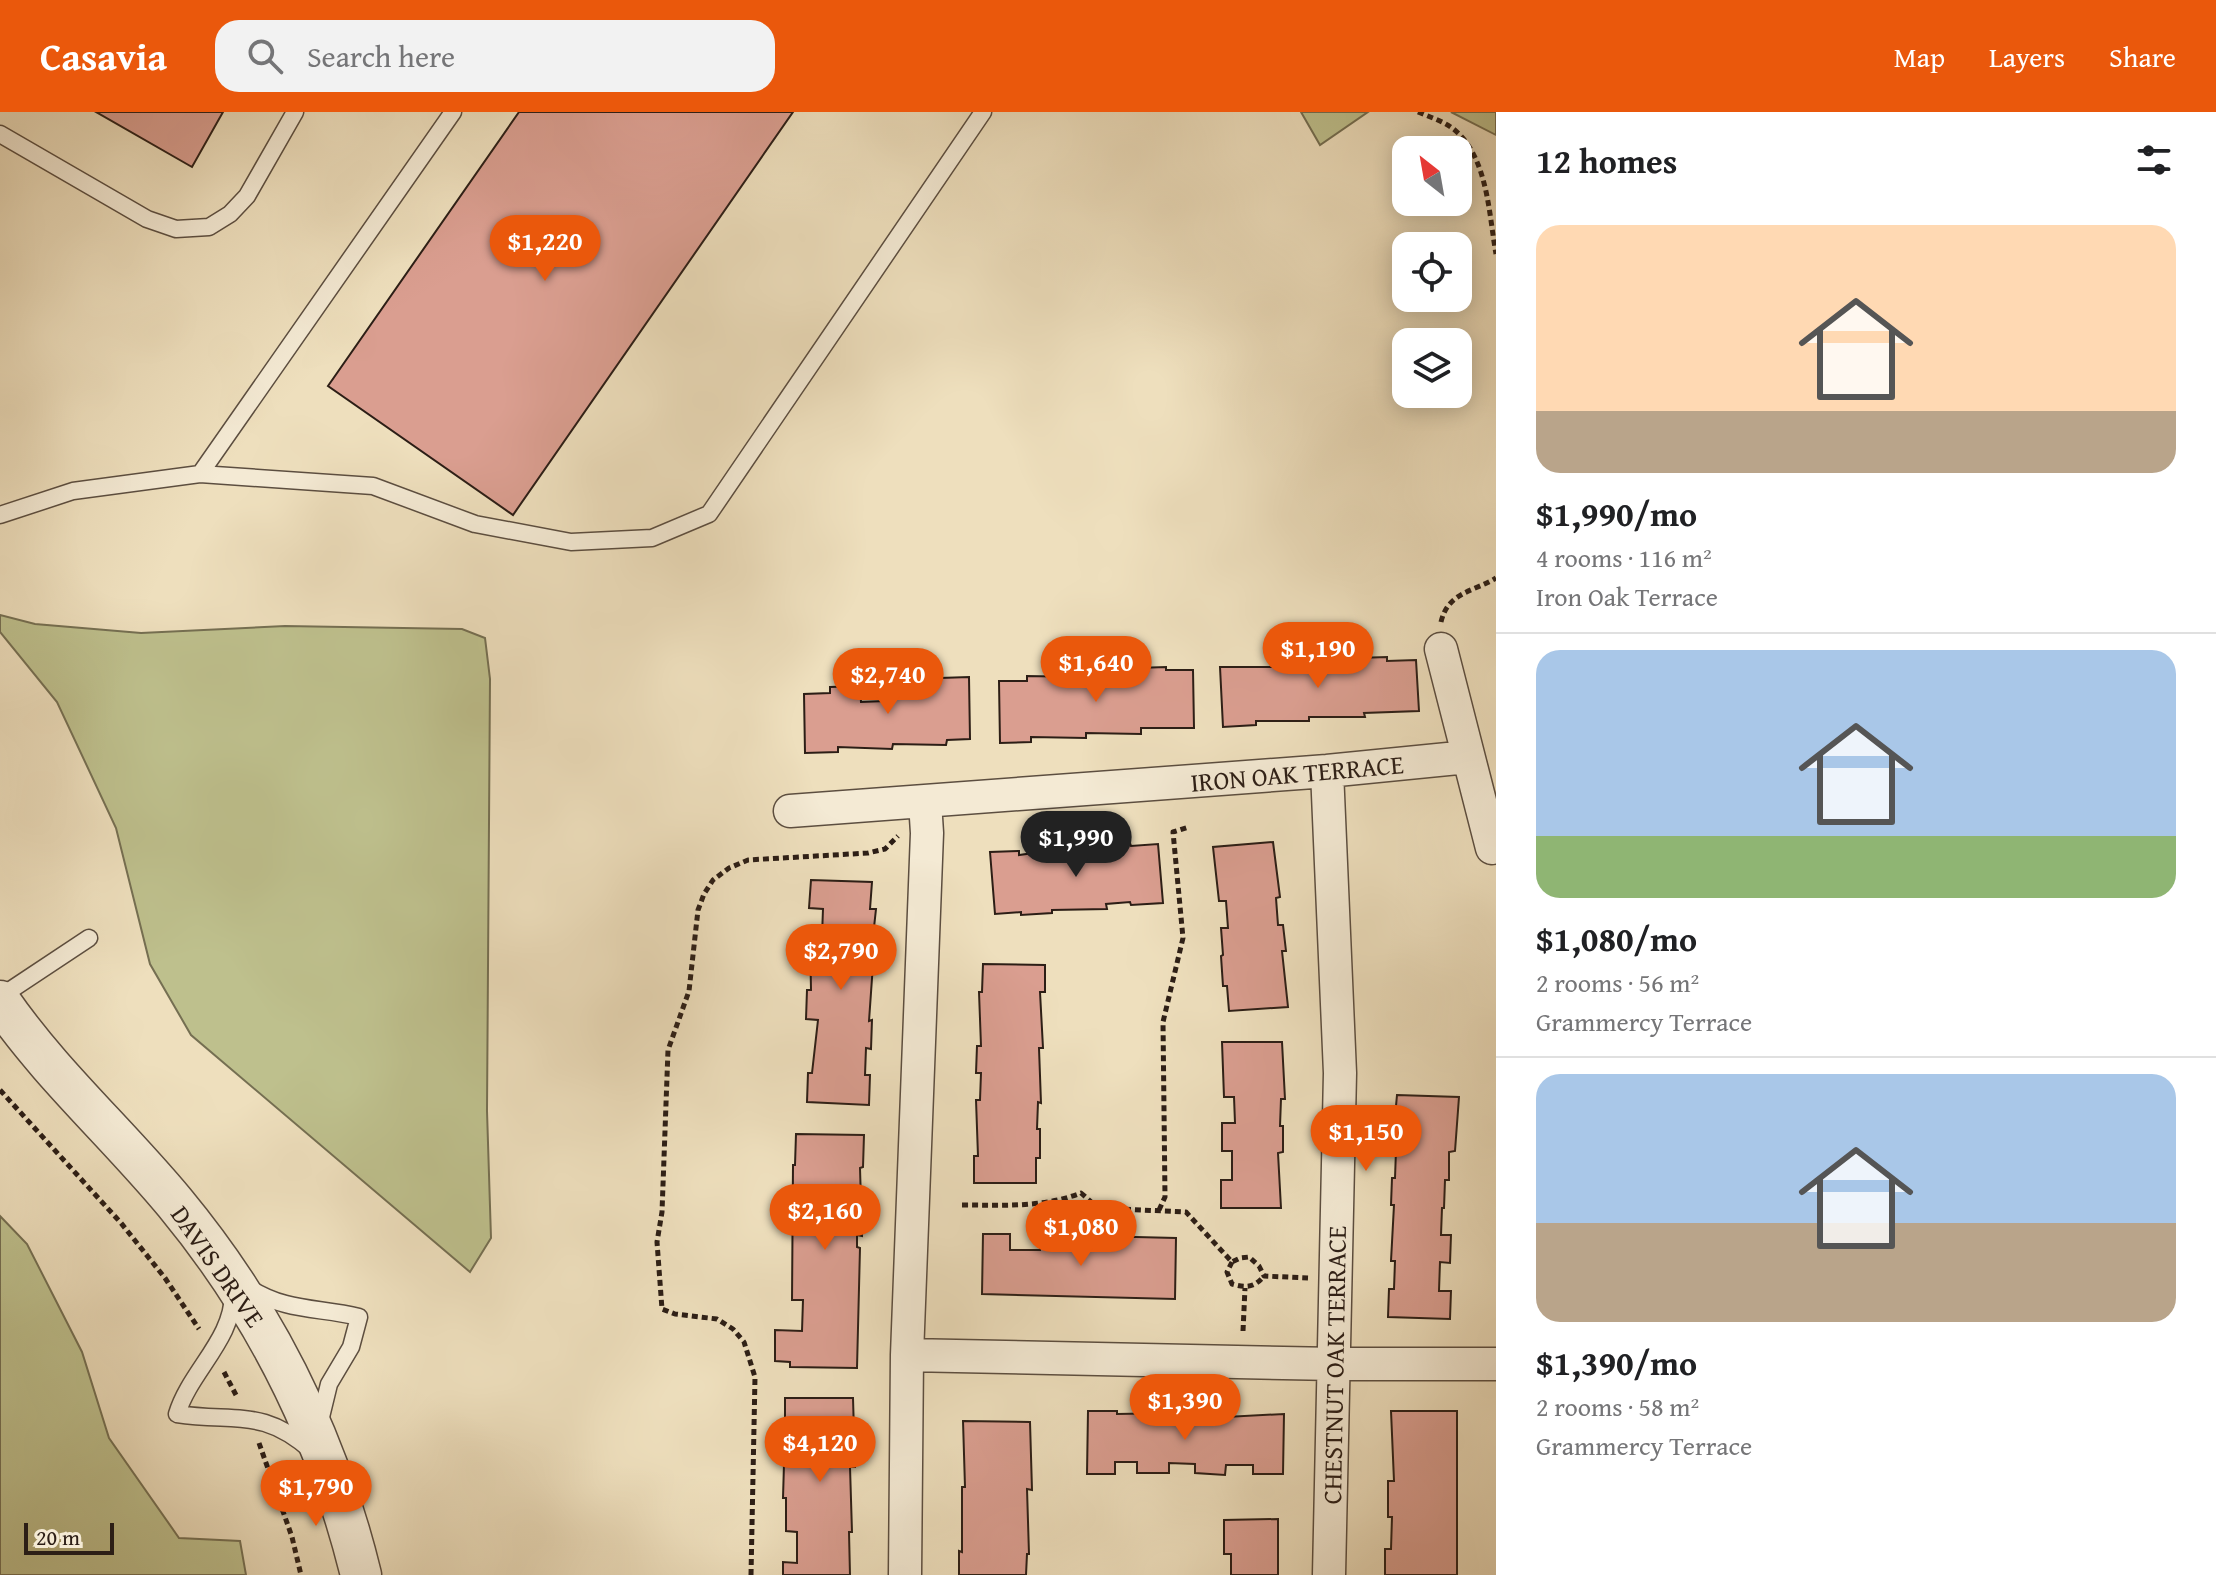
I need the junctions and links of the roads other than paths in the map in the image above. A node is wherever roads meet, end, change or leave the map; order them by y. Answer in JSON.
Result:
{"nodes":[{"id":1,"x":295,"y":112,"type":"edge"},
{"id":2,"x":453,"y":112,"type":"edge"},
{"id":3,"x":983,"y":112,"type":"edge"},
{"id":4,"x":0,"y":134,"type":"edge"},
{"id":5,"x":200,"y":474,"type":"junction"},
{"id":6,"x":0,"y":515,"type":"edge"},
{"id":7,"x":1441,"y":649,"type":"road end"},
{"id":8,"x":1468,"y":757,"type":"junction"},
{"id":9,"x":1327,"y":771,"type":"junction"},
{"id":10,"x":790,"y":811,"type":"dead end"},
{"id":11,"x":926,"y":818,"type":"junction"},
{"id":12,"x":1492,"y":848,"type":"dead end"},
{"id":13,"x":89,"y":938,"type":"dead end"},
{"id":14,"x":0,"y":999,"type":"edge"},
{"id":15,"x":230,"y":1278,"type":"junction"},
{"id":16,"x":907,"y":1355,"type":"junction"},
{"id":17,"x":1335,"y":1364,"type":"junction"},
{"id":18,"x":1496,"y":1364,"type":"edge"},
{"id":19,"x":322,"y":1451,"type":"junction"},
{"id":20,"x":361,"y":1575,"type":"edge"},
{"id":21,"x":905,"y":1575,"type":"edge"},
{"id":22,"x":1329,"y":1575,"type":"edge"}],
"edges":[{"from":1,"to":4,"type":"lane"},
{"from":2,"to":5,"type":"lane"},
{"from":3,"to":5,"type":"lane"},
{"from":5,"to":6,"type":"lane"},
{"from":7,"to":8,"type":"street"},
{"from":8,"to":9,"type":"street","name":"IRON OAK TERRACE"},
{"from":8,"to":12,"type":"street"},
{"from":9,"to":11,"type":"street","name":"IRON OAK TERRACE"},
{"from":9,"to":17,"type":"street","name":"CHESTNUT OAK TERRACE"},
{"from":10,"to":11,"type":"street","name":"IRON OAK TERRACE"},
{"from":11,"to":16,"type":"street"},
{"from":13,"to":14,"type":"lane"},
{"from":14,"to":15,"type":"street","name":"DAVIS DRIVE"},
{"from":15,"to":19,"type":"street","name":"DAVIS DRIVE"},
{"from":15,"to":19,"type":"lane"},
{"from":15,"to":19,"type":"lane"},
{"from":16,"to":17,"type":"street"},
{"from":16,"to":21,"type":"street"},
{"from":17,"to":18,"type":"street"},
{"from":17,"to":22,"type":"street","name":"CHESTNUT OAK TERRACE"},
{"from":19,"to":20,"type":"street","name":"DAVIS DRIVE"}]}
